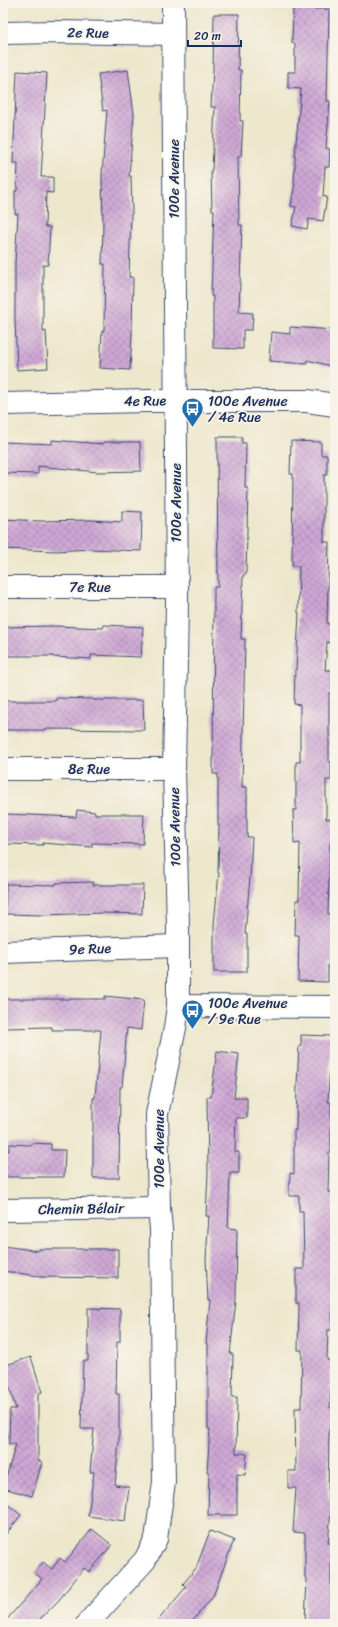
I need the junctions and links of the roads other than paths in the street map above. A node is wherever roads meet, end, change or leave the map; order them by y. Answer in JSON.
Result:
{"nodes":[{"id":1,"x":173,"y":3,"type":"edge"},
{"id":2,"x":3,"y":33,"type":"edge"},
{"id":3,"x":173,"y":34,"type":"junction"},
{"id":4,"x":176,"y":401,"type":"junction"},
{"id":5,"x":3,"y":404,"type":"edge"},
{"id":6,"x":335,"y":405,"type":"edge"},
{"id":7,"x":3,"y":586,"type":"edge"},
{"id":8,"x":177,"y":587,"type":"junction"},
{"id":9,"x":3,"y":769,"type":"edge"},
{"id":10,"x":174,"y":769,"type":"junction"},
{"id":11,"x":178,"y":946,"type":"junction"},
{"id":12,"x":3,"y":952,"type":"edge"},
{"id":13,"x":178,"y":1006,"type":"junction"},
{"id":14,"x":335,"y":1007,"type":"edge"},
{"id":15,"x":159,"y":1208,"type":"junction"},
{"id":16,"x":3,"y":1210,"type":"edge"},
{"id":17,"x":87,"y":1624,"type":"edge"}],
"edges":[{"from":1,"to":3,"type":"street","name":"100e Avenue"},
{"from":2,"to":3,"type":"street","name":"2e Rue"},
{"from":3,"to":4,"type":"street","name":"100e Avenue"},
{"from":4,"to":5,"type":"street","name":"4e Rue"},
{"from":4,"to":6,"type":"street","name":"4e Rue"},
{"from":4,"to":8,"type":"street","name":"100e Avenue"},
{"from":7,"to":8,"type":"street","name":"7e Rue"},
{"from":8,"to":10,"type":"street","name":"100e Avenue"},
{"from":9,"to":10,"type":"street","name":"8e Rue"},
{"from":10,"to":11,"type":"street","name":"100e Avenue"},
{"from":11,"to":12,"type":"street","name":"9e Rue"},
{"from":11,"to":13,"type":"street","name":"100e Avenue"},
{"from":13,"to":14,"type":"street"},
{"from":13,"to":15,"type":"street","name":"100e Avenue"},
{"from":15,"to":16,"type":"street","name":"Chemin Bélair"},
{"from":15,"to":17,"type":"street","name":"100e Avenue"}]}
